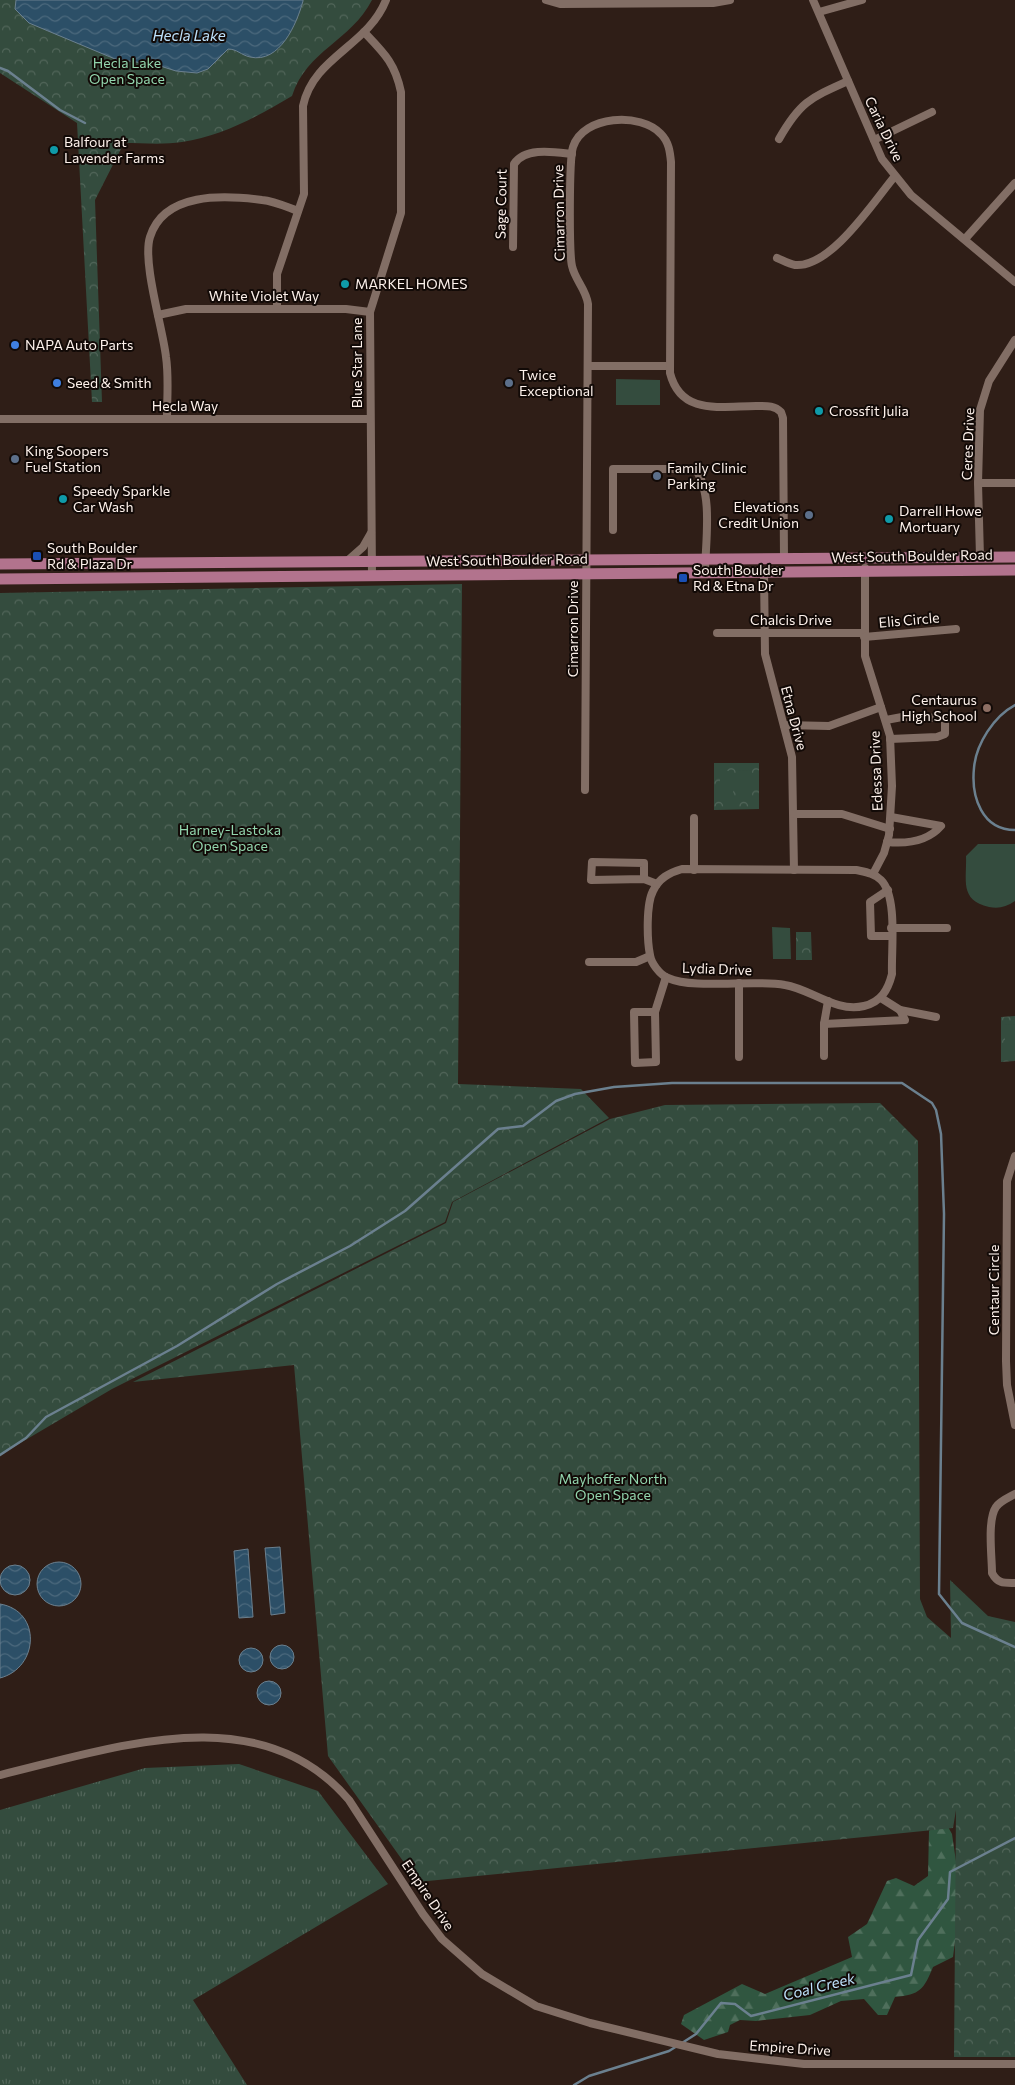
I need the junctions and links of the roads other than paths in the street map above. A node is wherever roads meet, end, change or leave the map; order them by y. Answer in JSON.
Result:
{"nodes":[{"id":1,"x":386,"y":0,"type":"edge"},
{"id":2,"x":546,"y":0,"type":"edge"},
{"id":3,"x":730,"y":0,"type":"edge"},
{"id":4,"x":813,"y":0,"type":"edge"},
{"id":5,"x":862,"y":0,"type":"edge"},
{"id":6,"x":819,"y":12,"type":"junction"},
{"id":7,"x":364,"y":32,"type":"junction"},
{"id":8,"x":848,"y":81,"type":"junction"},
{"id":9,"x":932,"y":112,"type":"dead end"},
{"id":10,"x":779,"y":139,"type":"dead end"},
{"id":11,"x":874,"y":140,"type":"junction"},
{"id":12,"x":572,"y":154,"type":"junction"},
{"id":13,"x":894,"y":176,"type":"junction"},
{"id":14,"x":1015,"y":182,"type":"edge"},
{"id":15,"x":298,"y":211,"type":"junction"},
{"id":16,"x":965,"y":239,"type":"junction"},
{"id":17,"x":513,"y":247,"type":"dead end"},
{"id":18,"x":777,"y":258,"type":"dead end"},
{"id":19,"x":1015,"y":282,"type":"edge"},
{"id":20,"x":277,"y":309,"type":"junction"},
{"id":21,"x":370,"y":312,"type":"junction"},
{"id":22,"x":158,"y":315,"type":"junction"},
{"id":23,"x":1015,"y":340,"type":"edge"},
{"id":24,"x":588,"y":366,"type":"junction"},
{"id":25,"x":670,"y":366,"type":"junction"},
{"id":26,"x":167,"y":418,"type":"junction"},
{"id":27,"x":0,"y":419,"type":"edge"},
{"id":28,"x":370,"y":419,"type":"junction"},
{"id":29,"x":978,"y":483,"type":"junction"},
{"id":30,"x":1015,"y":483,"type":"edge"},
{"id":31,"x":613,"y":530,"type":"dead end"},
{"id":32,"x":372,"y":531,"type":"junction"},
{"id":33,"x":980,"y":557,"type":"junction"},
{"id":34,"x":1015,"y":557,"type":"edge"},
{"id":35,"x":784,"y":558,"type":"junction"},
{"id":36,"x":865,"y":558,"type":"junction"},
{"id":37,"x":586,"y":559,"type":"junction"},
{"id":38,"x":705,"y":559,"type":"junction"},
{"id":39,"x":345,"y":562,"type":"junction"},
{"id":40,"x":372,"y":562,"type":"junction"},
{"id":41,"x":0,"y":564,"type":"edge"},
{"id":42,"x":1015,"y":570,"type":"edge"},
{"id":43,"x":764,"y":573,"type":"junction"},
{"id":44,"x":865,"y":573,"type":"junction"},
{"id":45,"x":586,"y":574,"type":"junction"},
{"id":46,"x":705,"y":574,"type":"junction"},
{"id":47,"x":372,"y":577,"type":"junction"},
{"id":48,"x":0,"y":579,"type":"edge"},
{"id":49,"x":956,"y":628,"type":"dead end"},
{"id":50,"x":764,"y":632,"type":"junction"},
{"id":51,"x":717,"y":633,"type":"dead end"},
{"id":52,"x":864,"y":635,"type":"junction"},
{"id":53,"x":881,"y":707,"type":"junction"},
{"id":54,"x":886,"y":720,"type":"junction"},
{"id":55,"x":784,"y":725,"type":"junction"},
{"id":56,"x":890,"y":739,"type":"junction"},
{"id":57,"x":584,"y":790,"type":"dead end"},
{"id":58,"x":794,"y":814,"type":"junction"},
{"id":59,"x":891,"y":817,"type":"junction"},
{"id":60,"x":694,"y":818,"type":"dead end"},
{"id":61,"x":889,"y":836,"type":"junction"},
{"id":62,"x":694,"y":870,"type":"junction"},
{"id":63,"x":794,"y":870,"type":"junction"},
{"id":64,"x":873,"y":874,"type":"junction"},
{"id":65,"x":644,"y":879,"type":"junction"},
{"id":66,"x":657,"y":884,"type":"junction"},
{"id":67,"x":888,"y":890,"type":"junction"},
{"id":68,"x":891,"y":928,"type":"junction"},
{"id":69,"x":947,"y":928,"type":"dead end"},
{"id":70,"x":891,"y":936,"type":"junction"},
{"id":71,"x":650,"y":956,"type":"junction"},
{"id":72,"x":589,"y":962,"type":"dead end"},
{"id":73,"x":666,"y":977,"type":"junction"},
{"id":74,"x":739,"y":983,"type":"junction"},
{"id":75,"x":881,"y":998,"type":"junction"},
{"id":76,"x":828,"y":1001,"type":"junction"},
{"id":77,"x":900,"y":1010,"type":"junction"},
{"id":78,"x":655,"y":1012,"type":"junction"},
{"id":79,"x":936,"y":1017,"type":"dead end"},
{"id":80,"x":824,"y":1024,"type":"junction"},
{"id":81,"x":824,"y":1056,"type":"dead end"},
{"id":82,"x":740,"y":1057,"type":"dead end"},
{"id":83,"x":1015,"y":1156,"type":"edge"},
{"id":84,"x":1011,"y":1264,"type":"edge"},
{"id":85,"x":1015,"y":1425,"type":"edge"},
{"id":86,"x":1015,"y":1494,"type":"edge"},
{"id":87,"x":1015,"y":1583,"type":"edge"},
{"id":88,"x":0,"y":1775,"type":"edge"},
{"id":89,"x":1015,"y":2064,"type":"edge"}],
"edges":[{"from":1,"to":7,"type":"street"},
{"from":2,"to":3,"type":"street"},
{"from":4,"to":6,"type":"street","name":"Caria Drive"},
{"from":5,"to":6,"type":"street"},
{"from":6,"to":8,"type":"street","name":"Caria Drive"},
{"from":7,"to":15,"type":"street"},
{"from":7,"to":21,"type":"street","name":"Blue Star Lane"},
{"from":8,"to":10,"type":"street"},
{"from":8,"to":11,"type":"street","name":"Caria Drive"},
{"from":9,"to":11,"type":"street"},
{"from":11,"to":13,"type":"street","name":"Caria Drive"},
{"from":12,"to":17,"type":"street","name":"Sage Court"},
{"from":12,"to":24,"type":"street","name":"Cimarron Drive"},
{"from":12,"to":25,"type":"street","name":"Cimarron Drive"},
{"from":13,"to":16,"type":"street","name":"Caria Drive"},
{"from":13,"to":18,"type":"street"},
{"from":14,"to":16,"type":"street"},
{"from":15,"to":20,"type":"street"},
{"from":15,"to":22,"type":"street"},
{"from":16,"to":19,"type":"street","name":"Caria Drive"},
{"from":20,"to":21,"type":"street","name":"White Violet Way"},
{"from":20,"to":22,"type":"street","name":"White Violet Way"},
{"from":21,"to":28,"type":"street","name":"Blue Star Lane"},
{"from":22,"to":26,"type":"street"},
{"from":23,"to":29,"type":"street","name":"Ceres Drive"},
{"from":24,"to":25,"type":"street"},
{"from":24,"to":37,"type":"street","name":"Cimarron Drive"},
{"from":25,"to":35,"type":"street","name":"Cimarron Drive"},
{"from":26,"to":27,"type":"street","name":"Hecla Way"},
{"from":26,"to":28,"type":"street","name":"Hecla Way"},
{"from":28,"to":32,"type":"street","name":"Blue Star Lane"},
{"from":29,"to":30,"type":"street"},
{"from":29,"to":33,"type":"street","name":"Ceres Drive"},
{"from":31,"to":38,"type":"street"},
{"from":32,"to":39,"type":"street"},
{"from":32,"to":40,"type":"street","name":"Blue Star Lane"},
{"from":33,"to":34,"type":"main road","name":"West South Boulder Road"},
{"from":33,"to":36,"type":"main road","name":"West South Boulder Road"},
{"from":35,"to":36,"type":"main road","name":"West South Boulder Road"},
{"from":35,"to":38,"type":"main road","name":"West South Boulder Road"},
{"from":36,"to":44,"type":"street","name":"Edessa Drive"},
{"from":37,"to":38,"type":"main road","name":"West South Boulder Road"},
{"from":37,"to":40,"type":"main road","name":"West South Boulder Road"},
{"from":37,"to":45,"type":"street","name":"Cimarron Drive"},
{"from":38,"to":46,"type":"street"},
{"from":39,"to":40,"type":"main road","name":"West South Boulder Road"},
{"from":39,"to":41,"type":"main road","name":"West South Boulder Road"},
{"from":40,"to":47,"type":"street","name":"Blue Star Lane"},
{"from":42,"to":44,"type":"main road","name":"West South Boulder Road"},
{"from":43,"to":44,"type":"main road","name":"West South Boulder Road"},
{"from":43,"to":46,"type":"main road","name":"West South Boulder Road"},
{"from":43,"to":50,"type":"street","name":"Etna Drive"},
{"from":44,"to":52,"type":"street","name":"Edessa Drive"},
{"from":45,"to":46,"type":"main road","name":"West South Boulder Road"},
{"from":45,"to":47,"type":"main road","name":"West South Boulder Road"},
{"from":45,"to":57,"type":"street","name":"Cimarron Drive"},
{"from":47,"to":48,"type":"main road","name":"West South Boulder Road"},
{"from":49,"to":52,"type":"street","name":"Elis Circle"},
{"from":50,"to":51,"type":"street","name":"Chalcis Drive"},
{"from":50,"to":52,"type":"street","name":"Chalcis Drive"},
{"from":50,"to":55,"type":"street","name":"Etna Drive"},
{"from":52,"to":53,"type":"street","name":"Edessa Drive"},
{"from":53,"to":54,"type":"street","name":"Edessa Drive"},
{"from":53,"to":55,"type":"street"},
{"from":54,"to":56,"type":"street","name":"Edessa Drive"},
{"from":54,"to":56,"type":"street"},
{"from":55,"to":58,"type":"street","name":"Etna Drive"},
{"from":56,"to":59,"type":"street","name":"Edessa Drive"},
{"from":58,"to":61,"type":"street"},
{"from":58,"to":63,"type":"street","name":"Etna Drive"},
{"from":59,"to":61,"type":"street","name":"Edessa Drive"},
{"from":59,"to":61,"type":"street"},
{"from":60,"to":62,"type":"street"},
{"from":61,"to":64,"type":"street"},
{"from":62,"to":63,"type":"street"},
{"from":62,"to":66,"type":"street"},
{"from":63,"to":64,"type":"street"},
{"from":64,"to":67,"type":"street"},
{"from":65,"to":65,"type":"street"},
{"from":65,"to":66,"type":"street"},
{"from":66,"to":71,"type":"street"},
{"from":67,"to":68,"type":"street"},
{"from":67,"to":70,"type":"street"},
{"from":68,"to":69,"type":"street"},
{"from":68,"to":70,"type":"street"},
{"from":70,"to":75,"type":"street"},
{"from":71,"to":72,"type":"street"},
{"from":71,"to":73,"type":"street","name":"Lydia Drive"},
{"from":73,"to":74,"type":"street","name":"Lydia Drive"},
{"from":73,"to":78,"type":"street"},
{"from":74,"to":76,"type":"street","name":"Lydia Drive"},
{"from":74,"to":82,"type":"street"},
{"from":75,"to":76,"type":"street","name":"Lydia Drive"},
{"from":75,"to":77,"type":"street"},
{"from":76,"to":80,"type":"street"},
{"from":77,"to":79,"type":"street"},
{"from":77,"to":80,"type":"street"},
{"from":78,"to":78,"type":"street"},
{"from":80,"to":81,"type":"street"},
{"from":83,"to":84,"type":"street","name":"Centaur Circle"},
{"from":84,"to":85,"type":"street","name":"Centaur Circle"},
{"from":86,"to":87,"type":"street"},
{"from":88,"to":89,"type":"street","name":"Empire Drive"}]}
